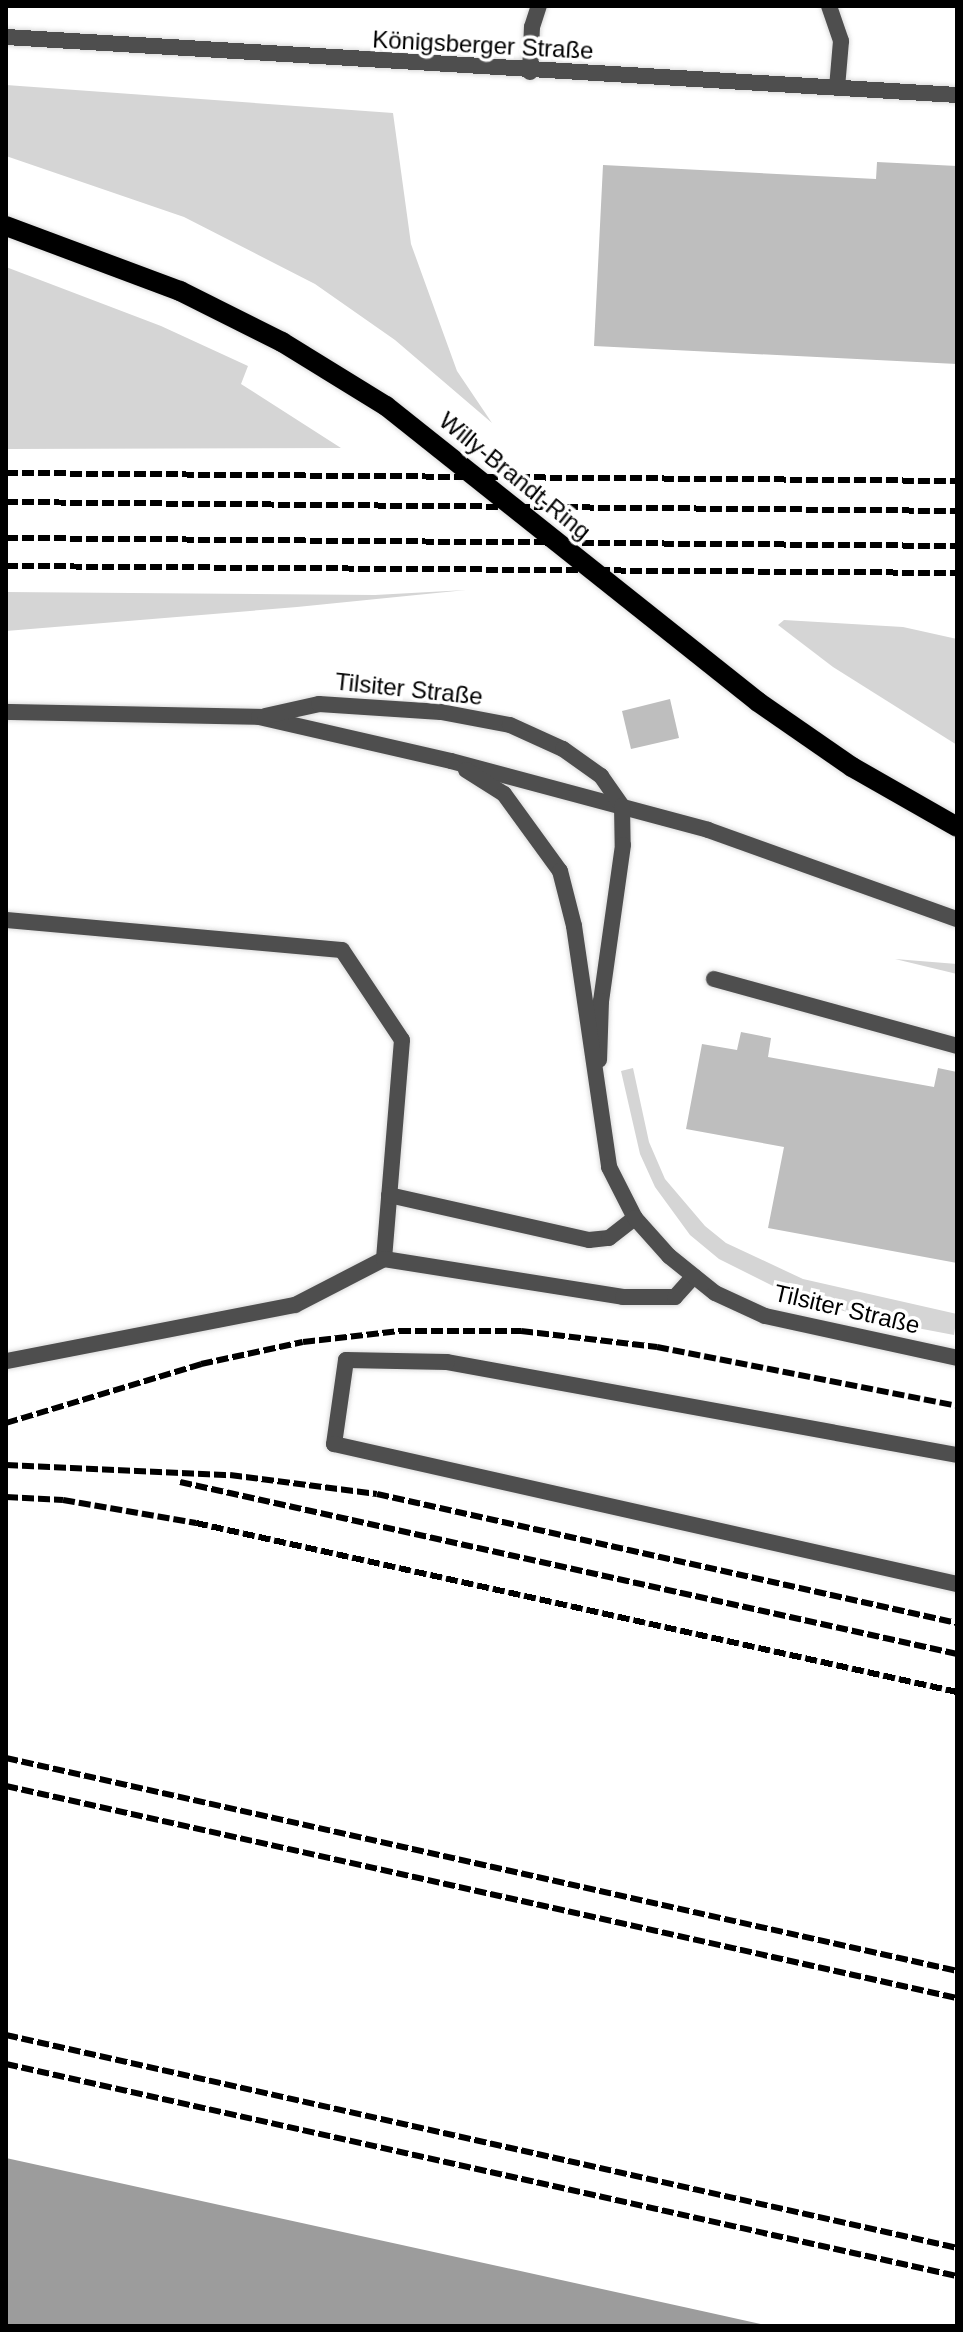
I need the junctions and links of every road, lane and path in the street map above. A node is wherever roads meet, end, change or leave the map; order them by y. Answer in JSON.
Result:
{"nodes":[{"id":1,"x":539,"y":6,"type":"edge"},
{"id":2,"x":829,"y":6,"type":"edge"},
{"id":3,"x":6,"y":37,"type":"edge"},
{"id":4,"x":530,"y":72,"type":"junction"},
{"id":5,"x":837,"y":88,"type":"junction"},
{"id":6,"x":957,"y":95,"type":"edge"},
{"id":7,"x":6,"y":226,"type":"edge"},
{"id":8,"x":6,"y":712,"type":"edge"},
{"id":9,"x":259,"y":717,"type":"junction"},
{"id":10,"x":451,"y":761,"type":"junction"},
{"id":11,"x":622,"y":806,"type":"junction"},
{"id":12,"x":957,"y":827,"type":"edge"},
{"id":13,"x":957,"y":919,"type":"edge"},
{"id":14,"x":6,"y":920,"type":"edge"},
{"id":15,"x":714,"y":979,"type":"dead end"},
{"id":16,"x":957,"y":1046,"type":"edge"},
{"id":17,"x":597,"y":1111,"type":"junction"},
{"id":18,"x":389,"y":1195,"type":"junction"},
{"id":19,"x":635,"y":1218,"type":"junction"},
{"id":20,"x":384,"y":1259,"type":"junction"},
{"id":21,"x":694,"y":1276,"type":"junction"},
{"id":22,"x":957,"y":1358,"type":"edge"},
{"id":23,"x":6,"y":1361,"type":"edge"},
{"id":24,"x":957,"y":1455,"type":"edge"},
{"id":25,"x":957,"y":1584,"type":"edge"}],
"edges":[{"from":1,"to":4,"type":"street"},
{"from":2,"to":5,"type":"street"},
{"from":3,"to":4,"type":"street","name":"Königsberger Straße"},
{"from":4,"to":5,"type":"street","name":"Königsberger Straße"},
{"from":5,"to":6,"type":"street","name":"Königsberger Straße"},
{"from":7,"to":12,"type":"main road","name":"Willy-Brandt-Ring"},
{"from":8,"to":9,"type":"street","name":"Tilsiter Straße"},
{"from":9,"to":10,"type":"street","name":"Tilsiter Straße"},
{"from":9,"to":11,"type":"street","name":"Tilsiter Straße"},
{"from":10,"to":11,"type":"street","name":"Tilsiter Straße"},
{"from":10,"to":17,"type":"street","name":"Tilsiter Straße"},
{"from":11,"to":13,"type":"street","name":"Tilsiter Straße"},
{"from":11,"to":17,"type":"street","name":"Tilsiter Straße"},
{"from":14,"to":18,"type":"street"},
{"from":15,"to":16,"type":"street"},
{"from":17,"to":19,"type":"street","name":"Tilsiter Straße"},
{"from":18,"to":19,"type":"street"},
{"from":18,"to":20,"type":"street"},
{"from":19,"to":21,"type":"street","name":"Tilsiter Straße"},
{"from":20,"to":21,"type":"street"},
{"from":20,"to":23,"type":"street"},
{"from":21,"to":22,"type":"street","name":"Tilsiter Straße"},
{"from":24,"to":25,"type":"street"}]}
